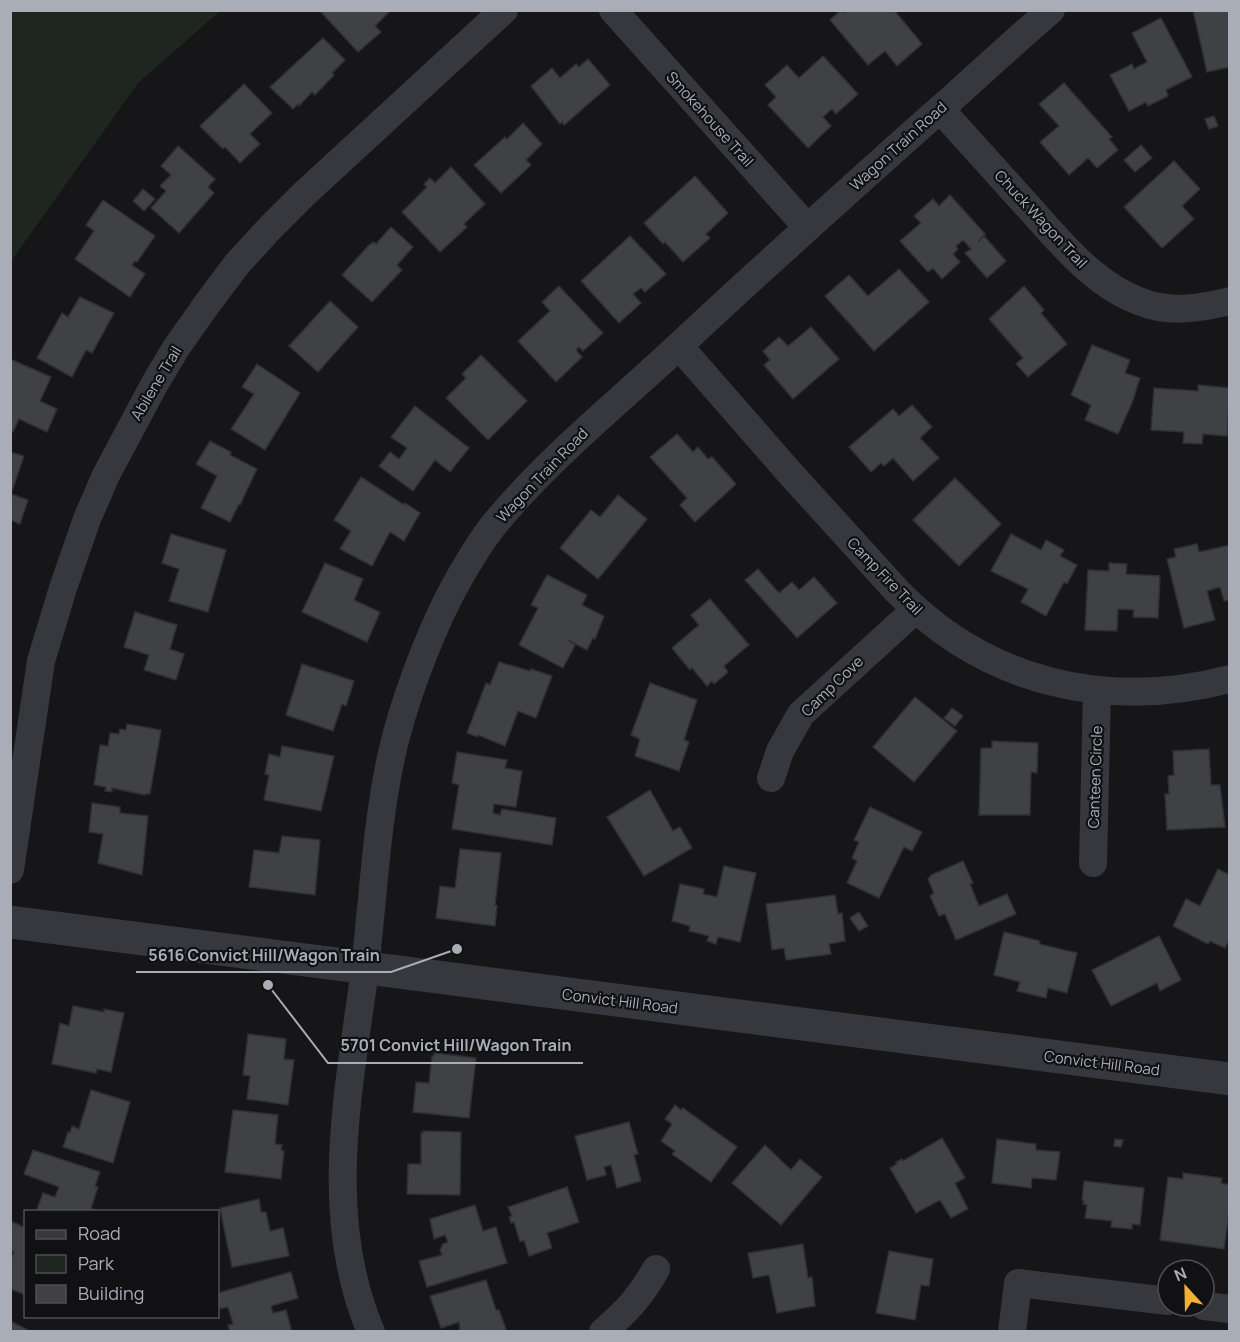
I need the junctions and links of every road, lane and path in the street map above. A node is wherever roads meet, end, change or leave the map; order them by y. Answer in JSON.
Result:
{"nodes":[{"id":1,"x":504,"y":10,"type":"edge"},
{"id":2,"x":613,"y":10,"type":"edge"},
{"id":3,"x":1051,"y":10,"type":"edge"},
{"id":4,"x":940,"y":109,"type":"junction"},
{"id":5,"x":807,"y":227,"type":"junction"},
{"id":6,"x":1230,"y":301,"type":"edge"},
{"id":7,"x":679,"y":346,"type":"junction"},
{"id":8,"x":915,"y":610,"type":"junction"},
{"id":9,"x":1230,"y":678,"type":"edge"},
{"id":10,"x":1097,"y":691,"type":"junction"},
{"id":11,"x":771,"y":778,"type":"dead end"},
{"id":12,"x":1093,"y":863,"type":"dead end"},
{"id":13,"x":10,"y":870,"type":"edge"},
{"id":14,"x":10,"y":922,"type":"edge"},
{"id":15,"x":365,"y":968,"type":"junction"},
{"id":16,"x":1230,"y":1079,"type":"edge"},
{"id":17,"x":656,"y":1269,"type":"dead end"},
{"id":18,"x":1156,"y":1300,"type":"edge"},
{"id":19,"x":370,"y":1332,"type":"edge"},
{"id":20,"x":603,"y":1332,"type":"edge"},
{"id":21,"x":1012,"y":1332,"type":"edge"}],
"edges":[{"from":1,"to":13,"type":"street","name":"Abilene Trail"},
{"from":2,"to":5,"type":"street","name":"Smokehouse Trail"},
{"from":3,"to":4,"type":"street","name":"Wagon Train Road"},
{"from":4,"to":5,"type":"street","name":"Wagon Train Road"},
{"from":4,"to":6,"type":"street","name":"Chuck Wagon Trail"},
{"from":5,"to":7,"type":"street","name":"Wagon Train Road"},
{"from":7,"to":8,"type":"street","name":"Camp Fire Trail"},
{"from":7,"to":15,"type":"street","name":"Wagon Train Road"},
{"from":8,"to":10,"type":"street","name":"Camp Fire Trail"},
{"from":8,"to":11,"type":"street","name":"Camp Cove"},
{"from":9,"to":10,"type":"street","name":"Camp Fire Trail"},
{"from":10,"to":12,"type":"street","name":"Canteen Circle"},
{"from":14,"to":15,"type":"street","name":"Convict Hill Road"},
{"from":15,"to":16,"type":"street","name":"Convict Hill Road"},
{"from":15,"to":19,"type":"street","name":"Wagon Train Road"},
{"from":17,"to":20,"type":"street"},
{"from":18,"to":21,"type":"street"}]}
